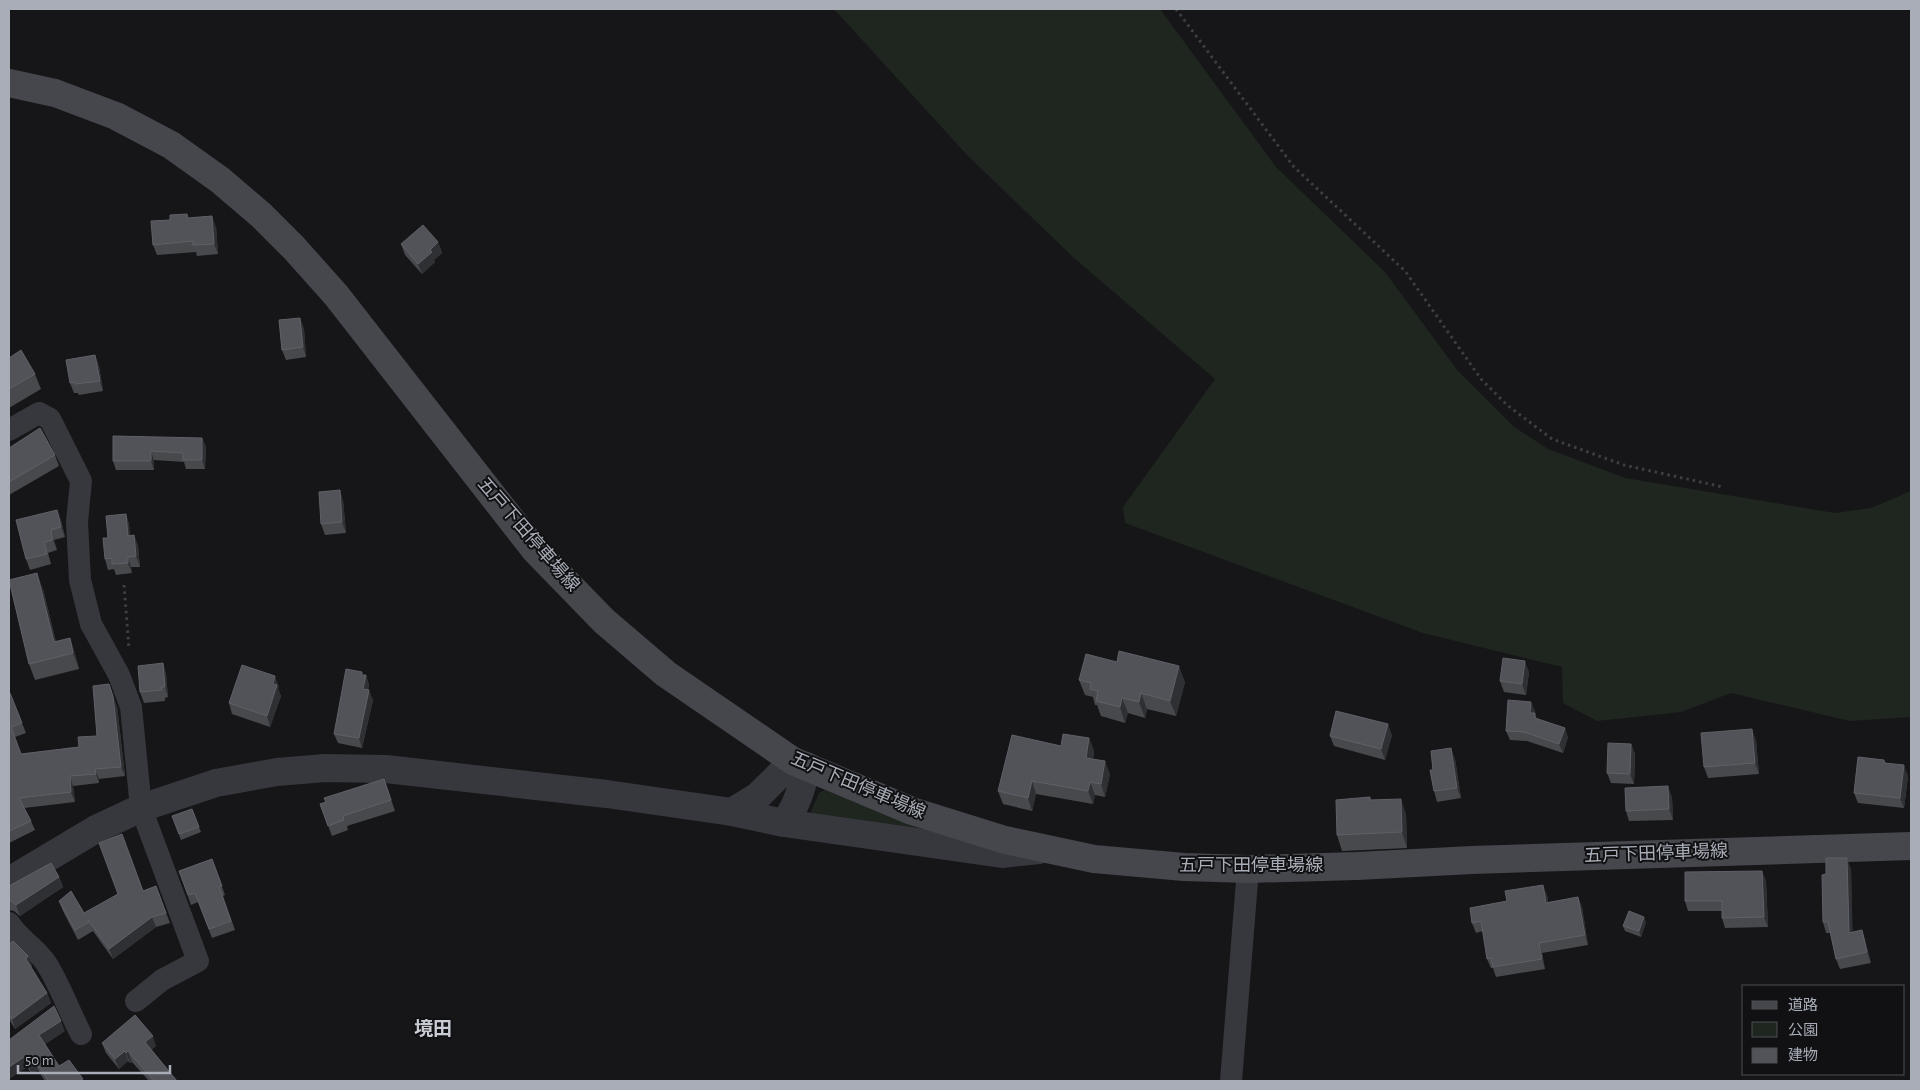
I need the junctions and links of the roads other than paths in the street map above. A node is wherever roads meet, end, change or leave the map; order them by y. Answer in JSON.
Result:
{"nodes":[{"id":1,"x":9,"y":83,"type":"edge"},
{"id":2,"x":9,"y":430,"type":"edge"},
{"id":3,"x":800,"y":764,"type":"junction"},
{"id":4,"x":141,"y":808,"type":"junction"},
{"id":5,"x":732,"y":812,"type":"junction"},
{"id":6,"x":784,"y":824,"type":"junction"},
{"id":7,"x":1911,"y":846,"type":"edge"},
{"id":8,"x":1046,"y":849,"type":"junction"},
{"id":9,"x":1248,"y":869,"type":"junction"},
{"id":10,"x":9,"y":881,"type":"edge"},
{"id":11,"x":9,"y":923,"type":"edge"},
{"id":12,"x":136,"y":1001,"type":"dead end"},
{"id":13,"x":81,"y":1034,"type":"dead end"},
{"id":14,"x":1231,"y":1081,"type":"edge"}],
"edges":[{"from":1,"to":3,"type":"main road","name":"五戸下田停車場線"},
{"from":2,"to":4,"type":"street"},
{"from":3,"to":5,"type":"street"},
{"from":3,"to":6,"type":"street"},
{"from":3,"to":8,"type":"main road","name":"五戸下田停車場線"},
{"from":4,"to":5,"type":"street"},
{"from":4,"to":10,"type":"street"},
{"from":4,"to":12,"type":"street"},
{"from":5,"to":6,"type":"street"},
{"from":6,"to":8,"type":"street"},
{"from":7,"to":9,"type":"main road","name":"五戸下田停車場線"},
{"from":8,"to":9,"type":"main road","name":"五戸下田停車場線"},
{"from":9,"to":14,"type":"street"},
{"from":11,"to":13,"type":"street"}]}
